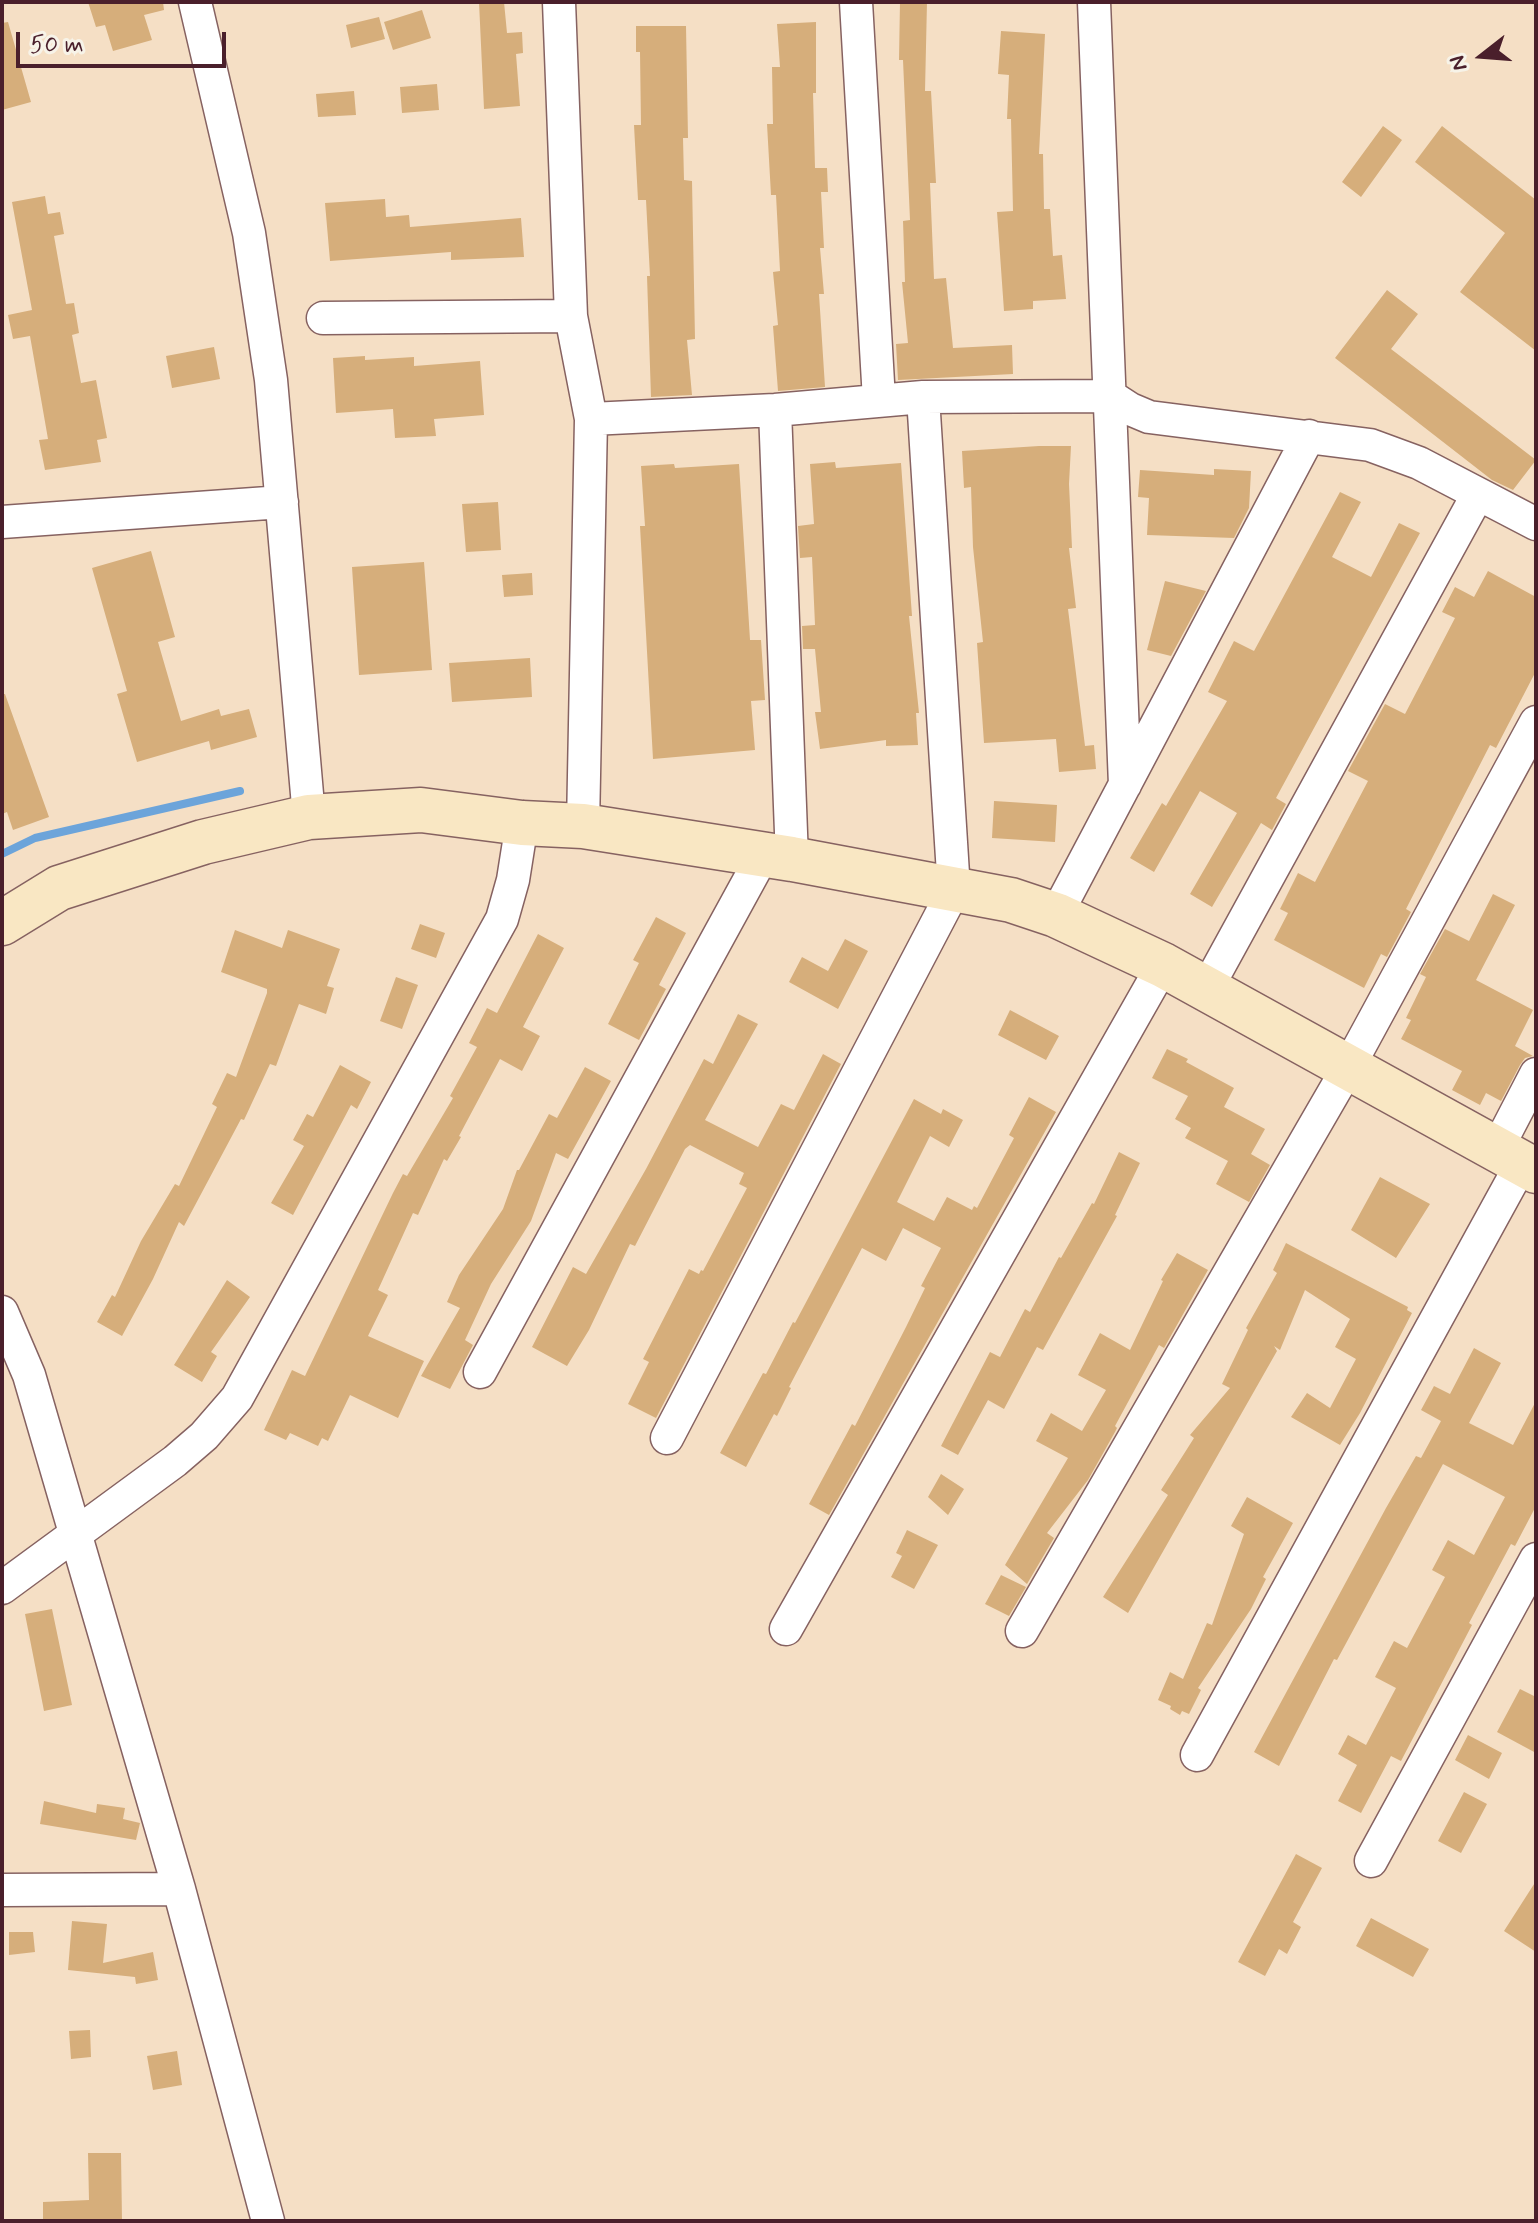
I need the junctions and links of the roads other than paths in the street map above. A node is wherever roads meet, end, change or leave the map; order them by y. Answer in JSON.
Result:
{"nodes":[{"id":1,"x":195,"y":2,"type":"edge"},
{"id":2,"x":559,"y":2,"type":"edge"},
{"id":3,"x":856,"y":2,"type":"edge"},
{"id":4,"x":1094,"y":2,"type":"edge"},
{"id":5,"x":571,"y":316,"type":"junction"},
{"id":6,"x":323,"y":318,"type":"dead end"},
{"id":7,"x":1110,"y":396,"type":"junction"},
{"id":8,"x":923,"y":397,"type":"junction"},
{"id":9,"x":879,"y":400,"type":"junction"},
{"id":10,"x":775,"y":410,"type":"junction"},
{"id":11,"x":591,"y":419,"type":"junction"},
{"id":12,"x":1309,"y":436,"type":"junction"},
{"id":13,"x":1478,"y":494,"type":"junction"},
{"id":14,"x":282,"y":502,"type":"junction"},
{"id":15,"x":2,"y":522,"type":"edge"},
{"id":16,"x":1536,"y":524,"type":"edge"},
{"id":17,"x":1536,"y":722,"type":"edge"},
{"id":18,"x":1125,"y":785,"type":"junction"},
{"id":19,"x":309,"y":817,"type":"junction"},
{"id":20,"x":522,"y":823,"type":"junction"},
{"id":21,"x":583,"y":826,"type":"junction"},
{"id":22,"x":778,"y":857,"type":"junction"},
{"id":23,"x":954,"y":890,"type":"junction"},
{"id":24,"x":1056,"y":915,"type":"junction"},
{"id":25,"x":2,"y":923,"type":"edge"},
{"id":26,"x":1163,"y":965,"type":"junction"},
{"id":27,"x":1206,"y":990,"type":"junction"},
{"id":28,"x":1349,"y":1066,"type":"junction"},
{"id":29,"x":1536,"y":1074,"type":"edge"},
{"id":30,"x":1518,"y":1161,"type":"edge"},
{"id":31,"x":2,"y":1313,"type":"edge"},
{"id":32,"x":480,"y":1372,"type":"dead end"},
{"id":33,"x":667,"y":1438,"type":"dead end"},
{"id":34,"x":73,"y":1534,"type":"junction"},
{"id":35,"x":1536,"y":1559,"type":"edge"},
{"id":36,"x":2,"y":1588,"type":"edge"},
{"id":37,"x":786,"y":1629,"type":"dead end"},
{"id":38,"x":1022,"y":1631,"type":"dead end"},
{"id":39,"x":1197,"y":1755,"type":"dead end"},
{"id":40,"x":1371,"y":1861,"type":"dead end"},
{"id":41,"x":179,"y":1889,"type":"junction"},
{"id":42,"x":2,"y":1890,"type":"edge"},
{"id":43,"x":268,"y":2221,"type":"edge"}],
"edges":[{"from":1,"to":14,"type":"street"},
{"from":2,"to":5,"type":"street"},
{"from":3,"to":9,"type":"street"},
{"from":4,"to":7,"type":"street"},
{"from":5,"to":6,"type":"street"},
{"from":5,"to":11,"type":"street"},
{"from":7,"to":8,"type":"street"},
{"from":7,"to":12,"type":"street"},
{"from":7,"to":18,"type":"street"},
{"from":8,"to":9,"type":"street"},
{"from":8,"to":23,"type":"street"},
{"from":9,"to":10,"type":"street"},
{"from":10,"to":11,"type":"street"},
{"from":10,"to":22,"type":"street"},
{"from":11,"to":21,"type":"street"},
{"from":12,"to":13,"type":"street"},
{"from":12,"to":18,"type":"street"},
{"from":13,"to":16,"type":"street"},
{"from":13,"to":27,"type":"street"},
{"from":14,"to":15,"type":"street"},
{"from":14,"to":19,"type":"street"},
{"from":17,"to":28,"type":"street"},
{"from":18,"to":24,"type":"street"},
{"from":19,"to":20,"type":"street"},
{"from":19,"to":25,"type":"street"},
{"from":20,"to":21,"type":"street"},
{"from":20,"to":34,"type":"street"},
{"from":21,"to":22,"type":"street"},
{"from":22,"to":23,"type":"street"},
{"from":22,"to":32,"type":"street"},
{"from":23,"to":24,"type":"street"},
{"from":23,"to":33,"type":"street"},
{"from":24,"to":26,"type":"street"},
{"from":26,"to":27,"type":"street"},
{"from":26,"to":37,"type":"street"},
{"from":27,"to":28,"type":"street"},
{"from":28,"to":30,"type":"street"},
{"from":28,"to":38,"type":"street"},
{"from":29,"to":30,"type":"street"},
{"from":30,"to":39,"type":"street"},
{"from":31,"to":34,"type":"street"},
{"from":34,"to":36,"type":"street"},
{"from":34,"to":41,"type":"street"},
{"from":35,"to":40,"type":"street"},
{"from":41,"to":42,"type":"street"},
{"from":41,"to":43,"type":"street"}]}
